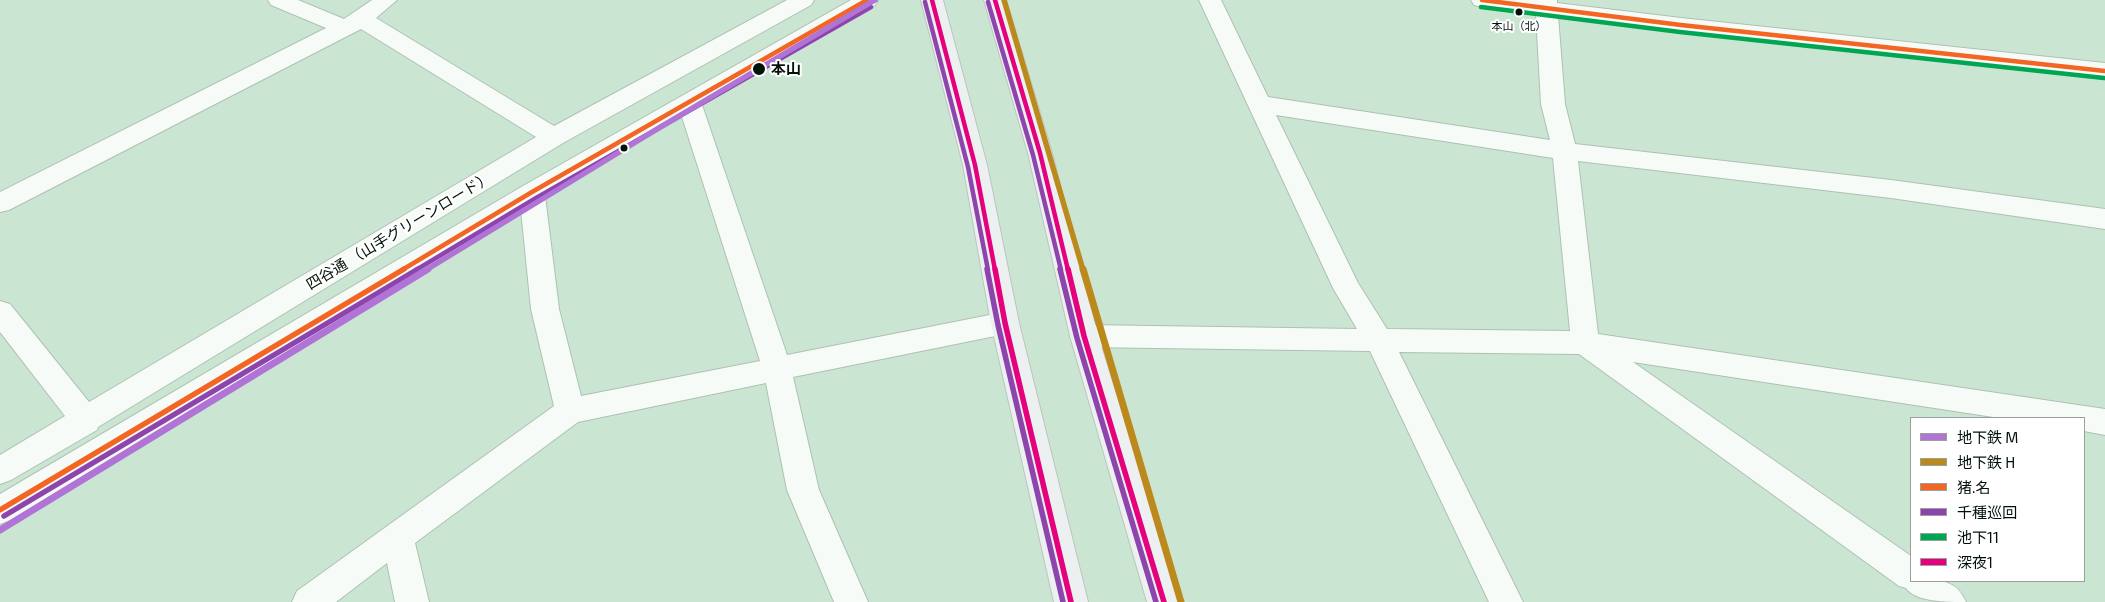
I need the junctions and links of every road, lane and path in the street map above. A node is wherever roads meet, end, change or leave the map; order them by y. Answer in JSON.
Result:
{"nodes":[{"id":1,"x":279,"y":0,"type":"edge"},
{"id":2,"x":386,"y":0,"type":"edge"},
{"id":3,"x":803,"y":0,"type":"edge"},
{"id":4,"x":867,"y":0,"type":"edge"},
{"id":5,"x":932,"y":0,"type":"edge"},
{"id":6,"x":995,"y":0,"type":"edge"},
{"id":7,"x":1210,"y":0,"type":"edge"},
{"id":8,"x":1482,"y":0,"type":"edge"},
{"id":9,"x":1546,"y":4,"type":"edge"},
{"id":10,"x":353,"y":24,"type":"junction"},
{"id":11,"x":2105,"y":71,"type":"edge"},
{"id":12,"x":689,"y":103,"type":"junction"},
{"id":13,"x":1260,"y":104,"type":"junction"},
{"id":14,"x":554,"y":137,"type":"junction"},
{"id":15,"x":1565,"y":151,"type":"junction"},
{"id":16,"x":532,"y":192,"type":"junction"},
{"id":17,"x":0,"y":203,"type":"edge"},
{"id":18,"x":2105,"y":219,"type":"edge"},
{"id":19,"x":0,"y":312,"type":"edge"},
{"id":20,"x":1004,"y":323,"type":"junction"},
{"id":21,"x":1084,"y":336,"type":"junction"},
{"id":22,"x":1378,"y":340,"type":"junction"},
{"id":23,"x":1585,"y":343,"type":"junction"},
{"id":24,"x":777,"y":368,"type":"junction"},
{"id":25,"x":570,"y":411,"type":"junction"},
{"id":26,"x":2071,"y":417,"type":"edge"},
{"id":27,"x":2085,"y":419,"type":"edge"},
{"id":28,"x":86,"y":421,"type":"junction"},
{"id":29,"x":2105,"y":422,"type":"edge"},
{"id":30,"x":0,"y":471,"type":"edge"},
{"id":31,"x":0,"y":510,"type":"edge"},
{"id":32,"x":398,"y":537,"type":"junction"},
{"id":33,"x":1910,"y":574,"type":"edge"},
{"id":34,"x":1921,"y":582,"type":"edge"},
{"id":35,"x":309,"y":602,"type":"edge"},
{"id":36,"x":412,"y":602,"type":"edge"},
{"id":37,"x":850,"y":602,"type":"edge"},
{"id":38,"x":1071,"y":602,"type":"edge"},
{"id":39,"x":1164,"y":602,"type":"edge"},
{"id":40,"x":1506,"y":602,"type":"edge"},
{"id":41,"x":1949,"y":602,"type":"edge"}],
"edges":[{"from":1,"to":10,"type":"street"},
{"from":2,"to":10,"type":"street"},
{"from":3,"to":14,"type":"street","name":"四谷通 （山手グリーンロード）"},
{"from":4,"to":12,"type":"street"},
{"from":5,"to":20,"type":"main road"},
{"from":6,"to":21,"type":"main road"},
{"from":7,"to":13,"type":"street"},
{"from":8,"to":9,"type":"street"},
{"from":9,"to":11,"type":"street"},
{"from":9,"to":15,"type":"street"},
{"from":10,"to":14,"type":"street"},
{"from":10,"to":17,"type":"street"},
{"from":12,"to":16,"type":"street"},
{"from":12,"to":24,"type":"street"},
{"from":13,"to":15,"type":"street"},
{"from":13,"to":22,"type":"street"},
{"from":14,"to":28,"type":"street","name":"四谷通 （山手グリーンロード）"},
{"from":15,"to":18,"type":"street"},
{"from":15,"to":23,"type":"street"},
{"from":16,"to":25,"type":"street"},
{"from":16,"to":31,"type":"street"},
{"from":19,"to":28,"type":"street"},
{"from":20,"to":24,"type":"street"},
{"from":20,"to":38,"type":"main road"},
{"from":21,"to":22,"type":"street"},
{"from":21,"to":39,"type":"main road"},
{"from":22,"to":23,"type":"street"},
{"from":22,"to":40,"type":"street"},
{"from":23,"to":26,"type":"street"},
{"from":23,"to":33,"type":"street"},
{"from":24,"to":25,"type":"street"},
{"from":24,"to":37,"type":"street"},
{"from":25,"to":32,"type":"street"},
{"from":27,"to":29,"type":"street"},
{"from":28,"to":30,"type":"street","name":"四谷通 （山手グリーンロード）"},
{"from":32,"to":35,"type":"street"},
{"from":32,"to":36,"type":"street"},
{"from":34,"to":41,"type":"street"}]}
